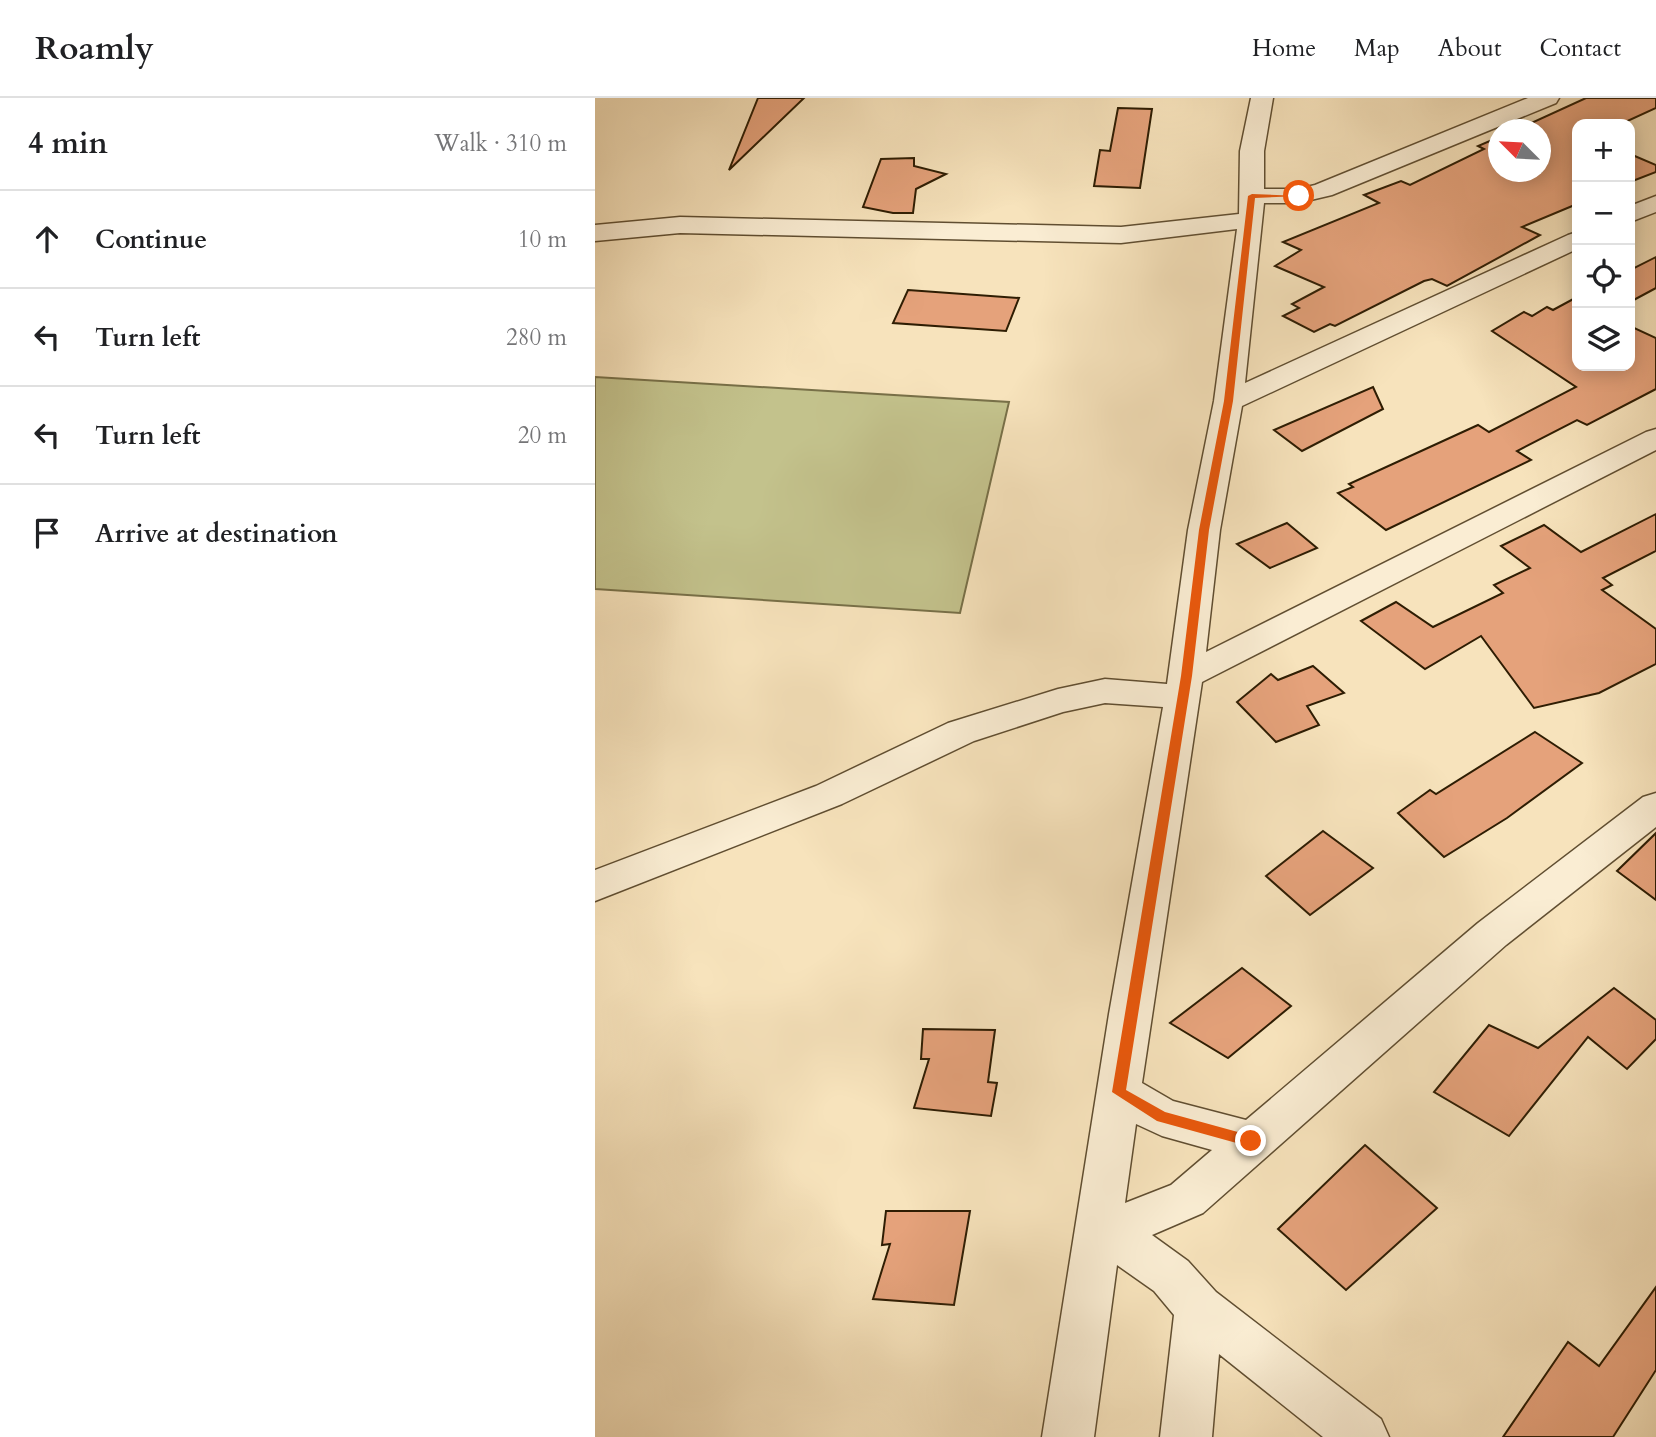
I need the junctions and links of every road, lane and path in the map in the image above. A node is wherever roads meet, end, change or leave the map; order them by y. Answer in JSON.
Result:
{"nodes":[{"id":1,"x":1262,"y":98,"type":"edge"},
{"id":2,"x":1548,"y":98,"type":"edge"},
{"id":3,"x":1656,"y":203,"type":"edge"},
{"id":4,"x":1251,"y":208,"type":"junction"},
{"id":5,"x":1635,"y":213,"type":"edge"},
{"id":6,"x":595,"y":233,"type":"edge"},
{"id":7,"x":1572,"y":242,"type":"edge"},
{"id":8,"x":1229,"y":401,"type":"junction"},
{"id":9,"x":1656,"y":438,"type":"edge"},
{"id":10,"x":1185,"y":686,"type":"junction"},
{"id":11,"x":1656,"y":807,"type":"edge"},
{"id":12,"x":595,"y":886,"type":"edge"},
{"id":13,"x":1119,"y":1092,"type":"junction"},
{"id":14,"x":1251,"y":1141,"type":"junction"},
{"id":15,"x":1099,"y":1236,"type":"junction"},
{"id":16,"x":1199,"y":1308,"type":"junction"},
{"id":17,"x":1068,"y":1437,"type":"edge"},
{"id":18,"x":1186,"y":1437,"type":"edge"},
{"id":19,"x":1363,"y":1437,"type":"edge"}],
"edges":[{"from":1,"to":4,"type":"street"},
{"from":2,"to":4,"type":"street"},
{"from":3,"to":5,"type":"street"},
{"from":4,"to":6,"type":"street"},
{"from":4,"to":8,"type":"street"},
{"from":7,"to":8,"type":"street"},
{"from":8,"to":10,"type":"street"},
{"from":9,"to":10,"type":"street"},
{"from":10,"to":12,"type":"street"},
{"from":10,"to":13,"type":"street"},
{"from":11,"to":14,"type":"street"},
{"from":13,"to":14,"type":"street"},
{"from":13,"to":15,"type":"street"},
{"from":14,"to":15,"type":"street"},
{"from":15,"to":16,"type":"street"},
{"from":15,"to":17,"type":"street"},
{"from":16,"to":18,"type":"street"},
{"from":16,"to":19,"type":"street"}]}
